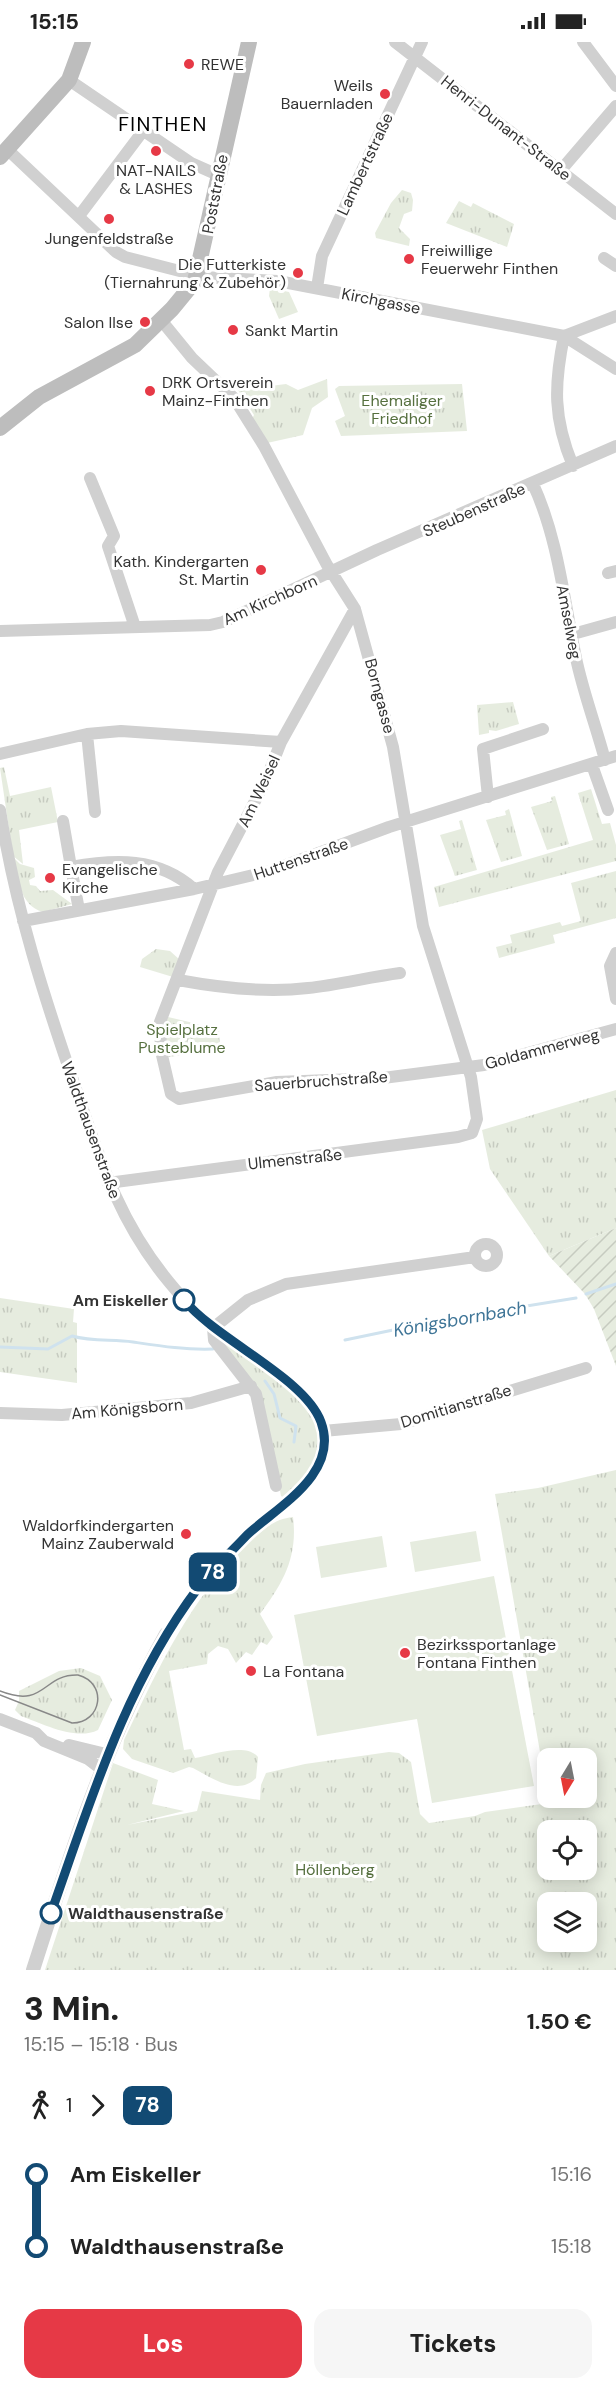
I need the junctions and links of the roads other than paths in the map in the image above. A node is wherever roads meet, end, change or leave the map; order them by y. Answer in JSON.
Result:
{"nodes":[{"id":1,"x":83,"y":42,"type":"edge"},
{"id":2,"x":249,"y":42,"type":"edge"},
{"id":3,"x":395,"y":42,"type":"edge"},
{"id":4,"x":422,"y":42,"type":"edge"},
{"id":5,"x":583,"y":42,"type":"edge"},
{"id":6,"x":415,"y":57,"type":"junction"},
{"id":7,"x":69,"y":81,"type":"junction"},
{"id":8,"x":616,"y":87,"type":"edge"},
{"id":9,"x":616,"y":106,"type":"edge"},
{"id":10,"x":143,"y":131,"type":"junction"},
{"id":11,"x":4,"y":154,"type":"edge"},
{"id":12,"x":561,"y":170,"type":"junction"},
{"id":13,"x":218,"y":175,"type":"junction"},
{"id":14,"x":616,"y":214,"type":"edge"},
{"id":15,"x":79,"y":216,"type":"junction"},
{"id":16,"x":604,"y":258,"type":"dead end"},
{"id":17,"x":616,"y":266,"type":"edge"},
{"id":18,"x":198,"y":275,"type":"junction"},
{"id":19,"x":317,"y":288,"type":"junction"},
{"id":20,"x":616,"y":316,"type":"edge"},
{"id":21,"x":161,"y":320,"type":"junction"},
{"id":22,"x":564,"y":336,"type":"junction"},
{"id":23,"x":616,"y":369,"type":"edge"},
{"id":24,"x":0,"y":428,"type":"edge"},
{"id":25,"x":616,"y":447,"type":"edge"},
{"id":26,"x":573,"y":466,"type":"junction"},
{"id":27,"x":90,"y":478,"type":"dead end"},
{"id":28,"x":533,"y":484,"type":"junction"},
{"id":29,"x":332,"y":572,"type":"junction"},
{"id":30,"x":355,"y":609,"type":"junction"},
{"id":31,"x":616,"y":622,"type":"edge"},
{"id":32,"x":135,"y":627,"type":"junction"},
{"id":33,"x":0,"y":631,"type":"edge"},
{"id":34,"x":573,"y":634,"type":"junction"},
{"id":35,"x":543,"y":729,"type":"dead end"},
{"id":36,"x":87,"y":734,"type":"junction"},
{"id":37,"x":281,"y":742,"type":"junction"},
{"id":38,"x":0,"y":754,"type":"edge"},
{"id":39,"x":611,"y":758,"type":"edge"},
{"id":40,"x":592,"y":765,"type":"junction"},
{"id":41,"x":488,"y":797,"type":"junction"},
{"id":42,"x":0,"y":810,"type":"edge"},
{"id":43,"x":608,"y":810,"type":"dead end"},
{"id":44,"x":95,"y":812,"type":"dead end"},
{"id":45,"x":63,"y":821,"type":"dead end"},
{"id":46,"x":405,"y":822,"type":"junction"},
{"id":47,"x":2,"y":832,"type":"edge"},
{"id":48,"x":71,"y":867,"type":"junction"},
{"id":49,"x":214,"y":885,"type":"junction"},
{"id":50,"x":194,"y":889,"type":"junction"},
{"id":51,"x":79,"y":910,"type":"junction"},
{"id":52,"x":23,"y":921,"type":"junction"},
{"id":53,"x":616,"y":953,"type":"edge"},
{"id":54,"x":400,"y":973,"type":"dead end"},
{"id":55,"x":178,"y":980,"type":"junction"},
{"id":56,"x":616,"y":999,"type":"edge"},
{"id":57,"x":616,"y":1029,"type":"edge"},
{"id":58,"x":468,"y":1067,"type":"junction"},
{"id":59,"x":174,"y":1098,"type":"joint"},
{"id":60,"x":477,"y":1124,"type":"joint"},
{"id":61,"x":108,"y":1183,"type":"junction"},
{"id":62,"x":475,"y":1257,"type":"dead end"},
{"id":63,"x":213,"y":1328,"type":"junction"},
{"id":64,"x":586,"y":1368,"type":"dead end"},
{"id":65,"x":251,"y":1386,"type":"junction"},
{"id":66,"x":0,"y":1413,"type":"edge"},
{"id":67,"x":323,"y":1431,"type":"junction"},
{"id":68,"x":276,"y":1486,"type":"dead end"},
{"id":69,"x":166,"y":1634,"type":"joint"},
{"id":70,"x":0,"y":1719,"type":"edge"},
{"id":71,"x":44,"y":1741,"type":"junction"},
{"id":72,"x":106,"y":1754,"type":"junction"},
{"id":73,"x":101,"y":1769,"type":"junction"},
{"id":74,"x":33,"y":1970,"type":"edge"}],
"edges":[{"from":1,"to":7,"type":"main road"},
{"from":2,"to":13,"type":"main road","name":"Poststraße"},
{"from":3,"to":6,"type":"street","name":"Henri-Dunant-Straße"},
{"from":4,"to":6,"type":"street","name":"Lambertstraße"},
{"from":5,"to":8,"type":"street"},
{"from":6,"to":12,"type":"street","name":"Henri-Dunant-Straße"},
{"from":6,"to":19,"type":"street","name":"Lambertstraße"},
{"from":7,"to":10,"type":"street"},
{"from":7,"to":11,"type":"main road"},
{"from":9,"to":12,"type":"street"},
{"from":10,"to":13,"type":"street"},
{"from":10,"to":15,"type":"street"},
{"from":11,"to":15,"type":"street"},
{"from":12,"to":14,"type":"street","name":"Henri-Dunant-Straße"},
{"from":13,"to":18,"type":"main road","name":"Poststraße"},
{"from":15,"to":18,"type":"street"},
{"from":16,"to":17,"type":"street"},
{"from":18,"to":19,"type":"street","name":"Kirchgasse"},
{"from":18,"to":21,"type":"main road","name":"Poststraße"},
{"from":19,"to":22,"type":"street","name":"Kirchgasse"},
{"from":20,"to":22,"type":"street"},
{"from":21,"to":24,"type":"main road","name":"Poststraße"},
{"from":21,"to":29,"type":"street","name":"Borngasse"},
{"from":22,"to":23,"type":"street"},
{"from":22,"to":26,"type":"street"},
{"from":25,"to":26,"type":"street","name":"Steubenstraße"},
{"from":26,"to":28,"type":"street","name":"Steubenstraße"},
{"from":27,"to":32,"type":"street"},
{"from":28,"to":29,"type":"street","name":"Steubenstraße"},
{"from":28,"to":34,"type":"street","name":"Amselweg"},
{"from":29,"to":30,"type":"street","name":"Borngasse"},
{"from":29,"to":32,"type":"street","name":"Am Kirchborn"},
{"from":30,"to":37,"type":"street","name":"Am Weisel"},
{"from":30,"to":46,"type":"street","name":"Borngasse"},
{"from":31,"to":34,"type":"street"},
{"from":32,"to":33,"type":"street","name":"Am Kirchborn"},
{"from":34,"to":39,"type":"street","name":"Amselweg"},
{"from":35,"to":41,"type":"street"},
{"from":36,"to":37,"type":"street"},
{"from":36,"to":38,"type":"street"},
{"from":36,"to":44,"type":"street"},
{"from":37,"to":49,"type":"street","name":"Am Weisel"},
{"from":39,"to":40,"type":"street","name":"Huttenstraße"},
{"from":40,"to":41,"type":"street","name":"Huttenstraße"},
{"from":40,"to":43,"type":"street"},
{"from":41,"to":46,"type":"street","name":"Huttenstraße"},
{"from":42,"to":47,"type":"street","name":"Waldthausenstraße"},
{"from":45,"to":48,"type":"street"},
{"from":46,"to":49,"type":"street","name":"Huttenstraße"},
{"from":46,"to":58,"type":"street","name":"Borngasse"},
{"from":47,"to":52,"type":"street","name":"Waldthausenstraße"},
{"from":48,"to":50,"type":"street"},
{"from":48,"to":51,"type":"street"},
{"from":49,"to":50,"type":"street","name":"Huttenstraße"},
{"from":49,"to":55,"type":"street","name":"Am Weisel"},
{"from":50,"to":51,"type":"street","name":"Huttenstraße"},
{"from":51,"to":52,"type":"street","name":"Huttenstraße"},
{"from":52,"to":61,"type":"street","name":"Waldthausenstraße"},
{"from":53,"to":56,"type":"street"},
{"from":54,"to":55,"type":"street"},
{"from":55,"to":59,"type":"street","name":"Am Weisel"},
{"from":57,"to":58,"type":"street","name":"Goldammerweg"},
{"from":58,"to":59,"type":"street","name":"Sauerbruchstraße"},
{"from":58,"to":60,"type":"street","name":"Borngasse"},
{"from":60,"to":61,"type":"street","name":"Ulmenstraße"},
{"from":61,"to":63,"type":"street","name":"Waldthausenstraße"},
{"from":62,"to":63,"type":"street"},
{"from":63,"to":65,"type":"street"},
{"from":63,"to":67,"type":"street","name":"Waldthausenstraße"},
{"from":64,"to":67,"type":"street","name":"Domitianstraße"},
{"from":65,"to":66,"type":"street","name":"Am Königsborn"},
{"from":65,"to":68,"type":"street"},
{"from":67,"to":69,"type":"street"},
{"from":69,"to":72,"type":"street"},
{"from":70,"to":71,"type":"street"},
{"from":71,"to":72,"type":"street"},
{"from":71,"to":73,"type":"street"},
{"from":72,"to":73,"type":"street"},
{"from":73,"to":74,"type":"street"}]}
